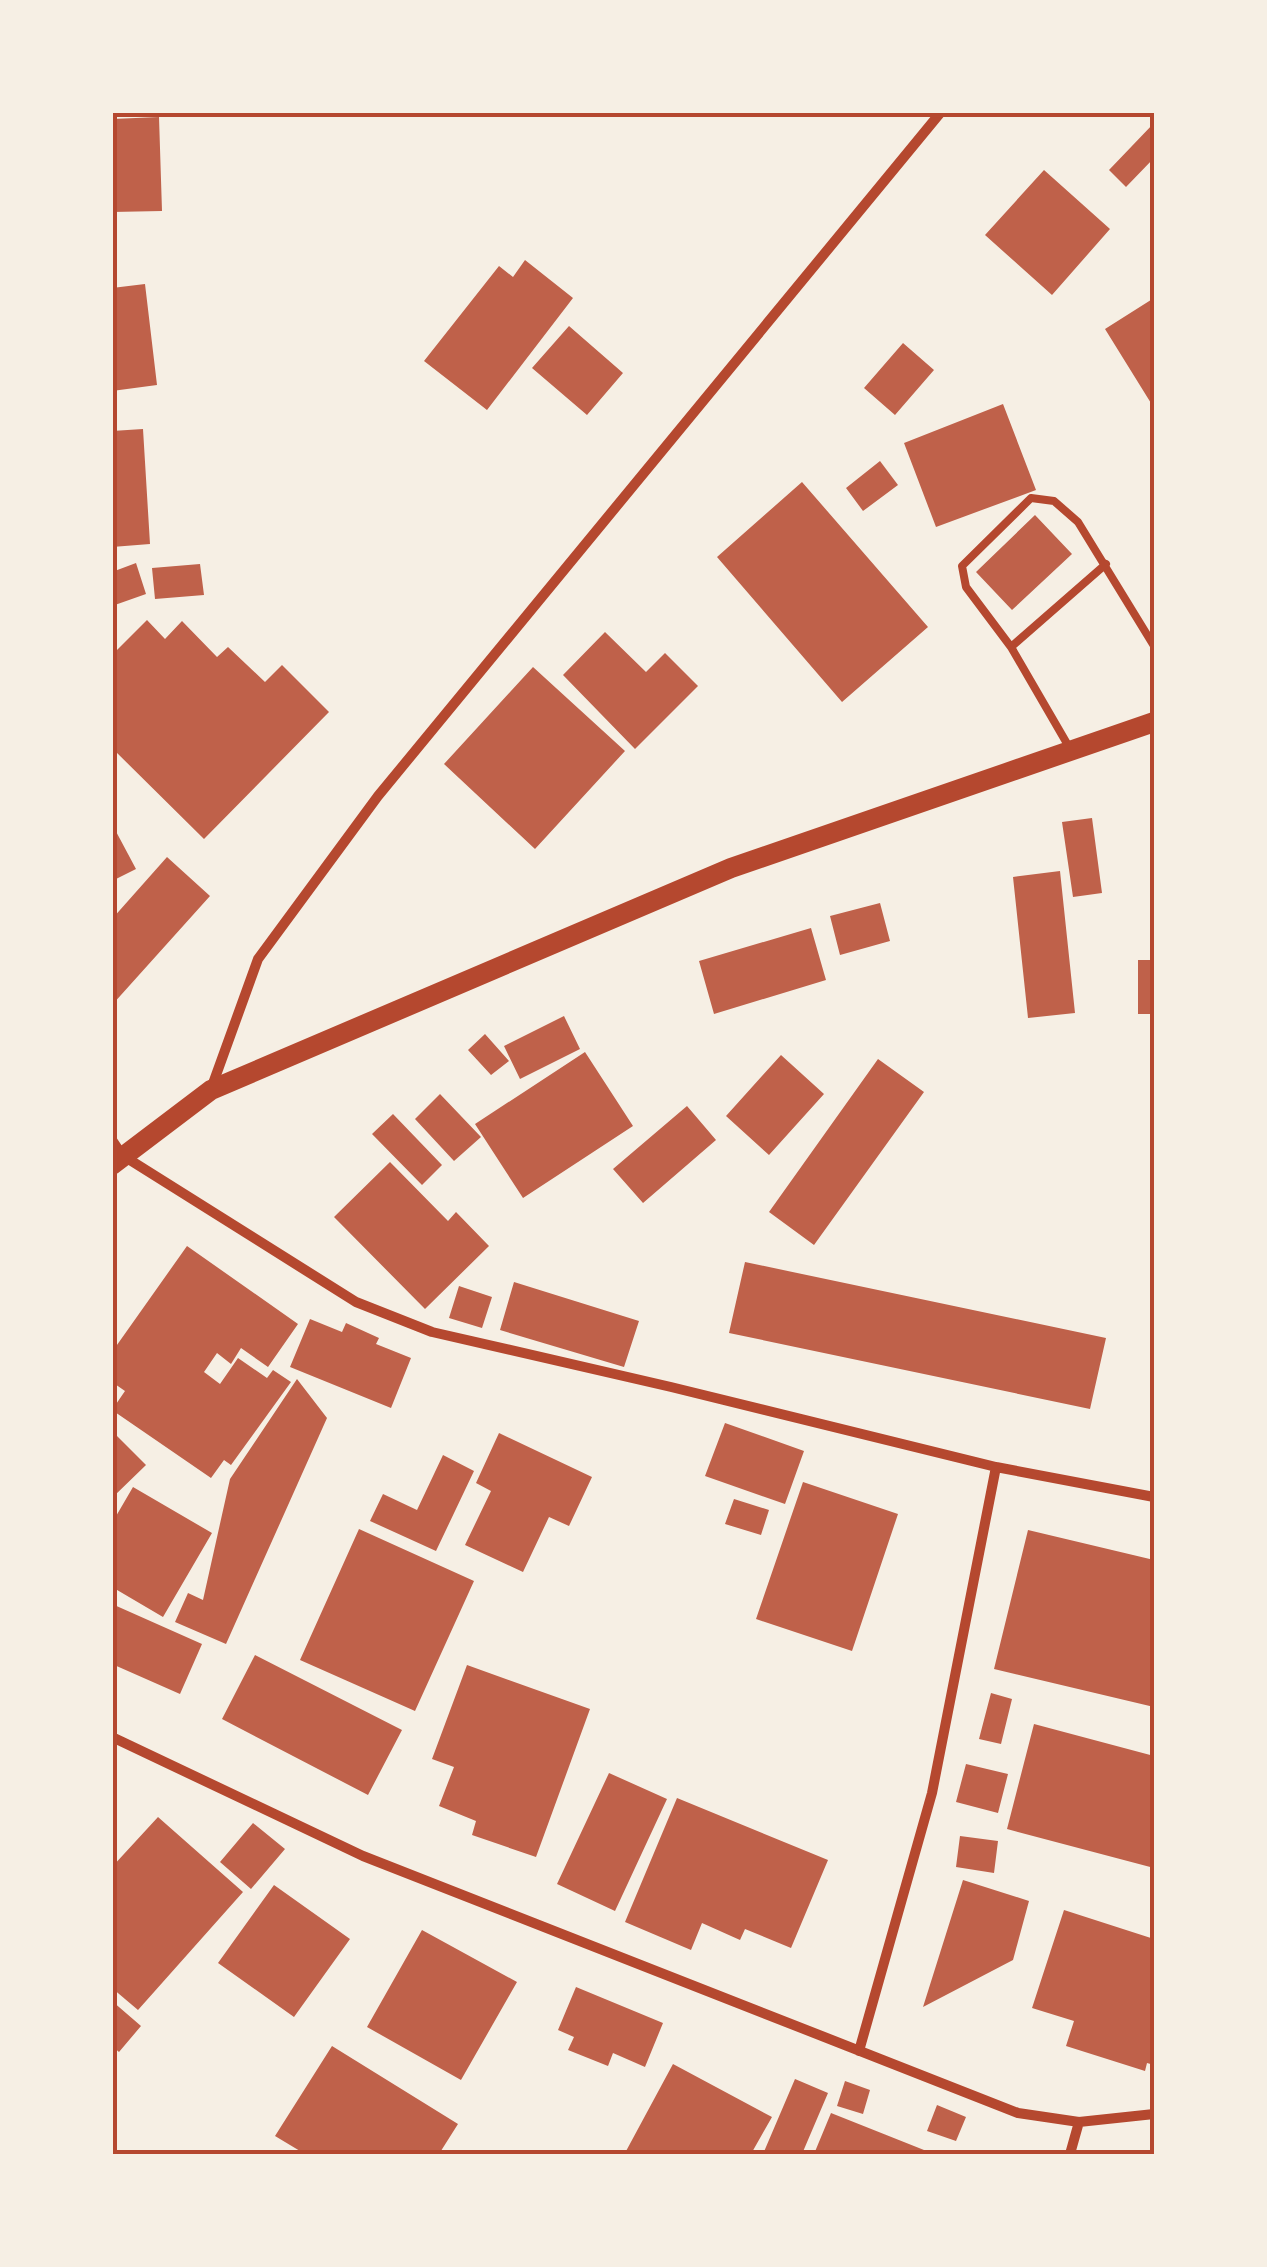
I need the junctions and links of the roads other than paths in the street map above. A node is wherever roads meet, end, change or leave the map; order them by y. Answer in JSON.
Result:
{"nodes":[{"id":1,"x":941,"y":112,"type":"edge"},
{"id":2,"x":1106,"y":564,"type":"junction"},
{"id":3,"x":1154,"y":646,"type":"edge"},
{"id":4,"x":1011,"y":647,"type":"junction"},
{"id":5,"x":1154,"y":722,"type":"edge"},
{"id":6,"x":1071,"y":750,"type":"junction"},
{"id":7,"x":211,"y":1090,"type":"junction"},
{"id":8,"x":116,"y":1153,"type":"edge"},
{"id":9,"x":996,"y":1467,"type":"junction"},
{"id":10,"x":1154,"y":1497,"type":"edge"},
{"id":11,"x":112,"y":1736,"type":"edge"},
{"id":12,"x":860,"y":2051,"type":"junction"},
{"id":13,"x":1154,"y":2114,"type":"edge"},
{"id":14,"x":1079,"y":2122,"type":"junction"},
{"id":15,"x":1070,"y":2154,"type":"edge"}],
"edges":[{"from":1,"to":7,"type":"street"},
{"from":2,"to":3,"type":"lane"},
{"from":2,"to":4,"type":"lane"},
{"from":2,"to":4,"type":"lane"},
{"from":4,"to":6,"type":"lane"},
{"from":5,"to":6,"type":"main road"},
{"from":6,"to":7,"type":"main road"},
{"from":7,"to":8,"type":"main road"},
{"from":8,"to":9,"type":"street"},
{"from":9,"to":10,"type":"street"},
{"from":9,"to":12,"type":"street"},
{"from":11,"to":12,"type":"street"},
{"from":12,"to":14,"type":"street"},
{"from":13,"to":14,"type":"street"},
{"from":14,"to":15,"type":"street"}]}
